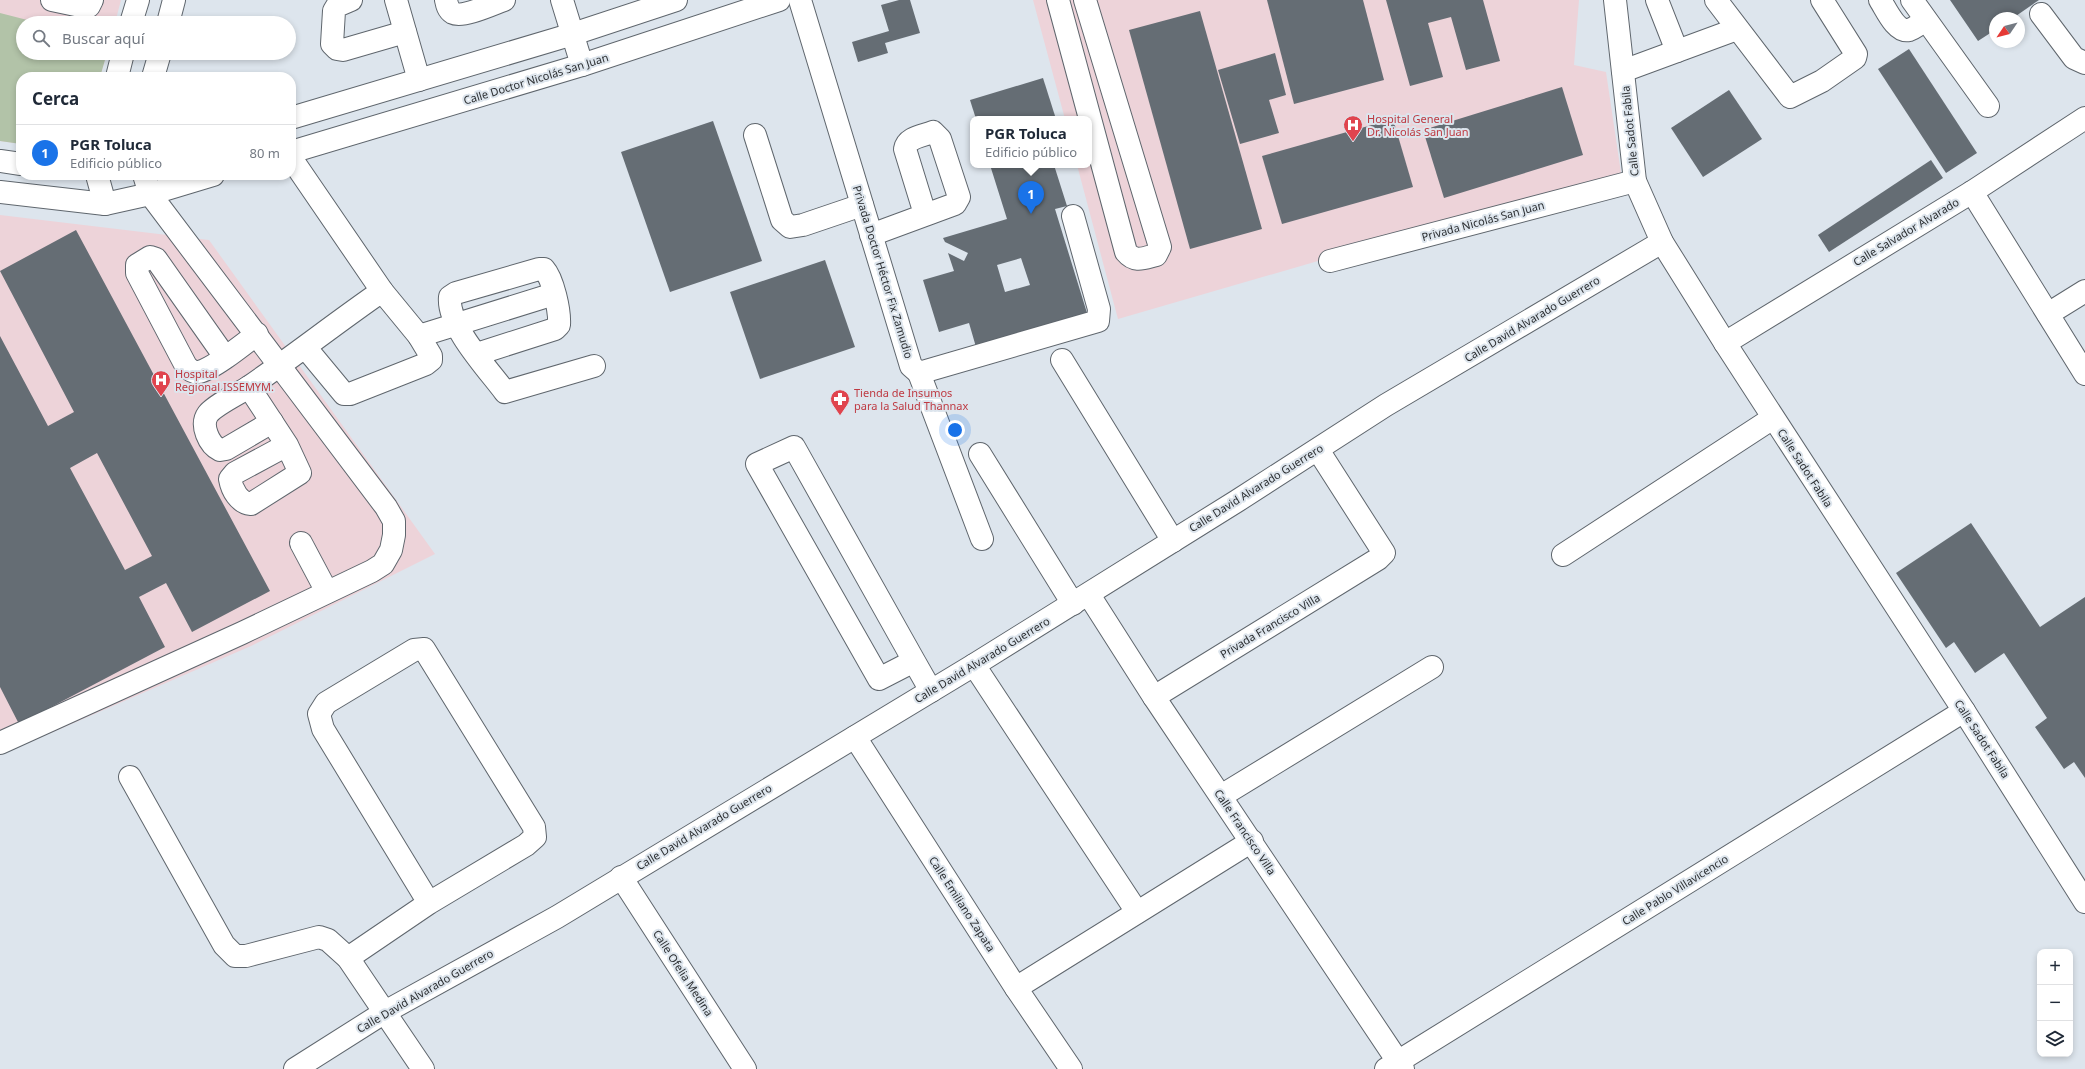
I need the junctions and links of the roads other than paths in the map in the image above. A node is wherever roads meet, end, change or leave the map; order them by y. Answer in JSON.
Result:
{"nodes":[{"id":1,"x":52,"y":0,"type":"edge"},
{"id":2,"x":92,"y":0,"type":"edge"},
{"id":3,"x":138,"y":0,"type":"edge"},
{"id":4,"x":174,"y":0,"type":"edge"},
{"id":5,"x":351,"y":0,"type":"edge"},
{"id":6,"x":396,"y":0,"type":"edge"},
{"id":7,"x":446,"y":0,"type":"edge"},
{"id":8,"x":504,"y":0,"type":"edge"},
{"id":9,"x":562,"y":0,"type":"edge"},
{"id":10,"x":676,"y":0,"type":"edge"},
{"id":11,"x":779,"y":0,"type":"edge"},
{"id":12,"x":800,"y":0,"type":"edge"},
{"id":13,"x":1058,"y":0,"type":"edge"},
{"id":14,"x":1085,"y":0,"type":"edge"},
{"id":15,"x":1615,"y":0,"type":"edge"},
{"id":16,"x":1657,"y":0,"type":"edge"},
{"id":17,"x":1716,"y":0,"type":"edge"},
{"id":18,"x":1822,"y":0,"type":"edge"},
{"id":19,"x":1880,"y":0,"type":"edge"},
{"id":20,"x":1912,"y":0,"type":"edge"},
{"id":21,"x":2041,"y":14,"type":"dead end"},
{"id":22,"x":133,"y":16,"type":"edge"},
{"id":23,"x":170,"y":16,"type":"edge"},
{"id":24,"x":1926,"y":19,"type":"junction"},
{"id":25,"x":1737,"y":29,"type":"junction"},
{"id":26,"x":405,"y":32,"type":"junction"},
{"id":27,"x":573,"y":34,"type":"junction"},
{"id":28,"x":1099,"y":45,"type":"junction"},
{"id":29,"x":1677,"y":51,"type":"junction"},
{"id":30,"x":1073,"y":52,"type":"junction"},
{"id":31,"x":121,"y":60,"type":"edge"},
{"id":32,"x":158,"y":60,"type":"edge"},
{"id":33,"x":2085,"y":63,"type":"edge"},
{"id":34,"x":582,"y":65,"type":"junction"},
{"id":35,"x":1623,"y":71,"type":"junction"},
{"id":36,"x":118,"y":72,"type":"edge"},
{"id":37,"x":155,"y":72,"type":"edge"},
{"id":38,"x":419,"y":80,"type":"junction"},
{"id":39,"x":1988,"y":106,"type":"dead end"},
{"id":40,"x":1090,"y":116,"type":"edge"},
{"id":41,"x":296,"y":117,"type":"edge"},
{"id":42,"x":2085,"y":118,"type":"edge"},
{"id":43,"x":1092,"y":124,"type":"edge"},
{"id":44,"x":755,"y":135,"type":"dead end"},
{"id":45,"x":296,"y":151,"type":"edge"},
{"id":46,"x":0,"y":161,"type":"edge"},
{"id":47,"x":16,"y":163,"type":"edge"},
{"id":48,"x":296,"y":165,"type":"edge"},
{"id":49,"x":98,"y":180,"type":"edge"},
{"id":50,"x":176,"y":180,"type":"edge"},
{"id":51,"x":1635,"y":181,"type":"junction"},
{"id":52,"x":147,"y":184,"type":"edge"},
{"id":53,"x":0,"y":192,"type":"edge"},
{"id":54,"x":1972,"y":192,"type":"junction"},
{"id":55,"x":105,"y":204,"type":"junction"},
{"id":56,"x":862,"y":205,"type":"junction"},
{"id":57,"x":925,"y":214,"type":"dead end"},
{"id":58,"x":1072,"y":216,"type":"dead end"},
{"id":59,"x":872,"y":235,"type":"junction"},
{"id":60,"x":1662,"y":242,"type":"junction"},
{"id":61,"x":1330,"y":261,"type":"dead end"},
{"id":62,"x":382,"y":291,"type":"junction"},
{"id":63,"x":2085,"y":291,"type":"edge"},
{"id":64,"x":554,"y":294,"type":"junction"},
{"id":65,"x":2048,"y":314,"type":"junction"},
{"id":66,"x":456,"y":324,"type":"junction"},
{"id":67,"x":257,"y":334,"type":"junction"},
{"id":68,"x":419,"y":336,"type":"junction"},
{"id":69,"x":1724,"y":343,"type":"junction"},
{"id":70,"x":305,"y":347,"type":"junction"},
{"id":71,"x":476,"y":354,"type":"junction"},
{"id":72,"x":225,"y":357,"type":"junction"},
{"id":73,"x":1062,"y":360,"type":"dead end"},
{"id":74,"x":280,"y":365,"type":"junction"},
{"id":75,"x":594,"y":366,"type":"dead end"},
{"id":76,"x":919,"y":373,"type":"junction"},
{"id":77,"x":2085,"y":374,"type":"edge"},
{"id":78,"x":249,"y":387,"type":"junction"},
{"id":79,"x":1773,"y":418,"type":"junction"},
{"id":80,"x":272,"y":422,"type":"junction"},
{"id":81,"x":287,"y":445,"type":"dead end"},
{"id":82,"x":1318,"y":450,"type":"junction"},
{"id":83,"x":980,"y":454,"type":"dead end"},
{"id":84,"x":982,"y":539,"type":"dead end"},
{"id":85,"x":1173,"y":541,"type":"junction"},
{"id":86,"x":301,"y":542,"type":"dead end"},
{"id":87,"x":1563,"y":555,"type":"dead end"},
{"id":88,"x":327,"y":592,"type":"junction"},
{"id":89,"x":1081,"y":599,"type":"junction"},
{"id":90,"x":914,"y":661,"type":"junction"},
{"id":91,"x":974,"y":665,"type":"junction"},
{"id":92,"x":1432,"y":667,"type":"dead end"},
{"id":93,"x":931,"y":691,"type":"junction"},
{"id":94,"x":1154,"y":696,"type":"junction"},
{"id":95,"x":1964,"y":711,"type":"junction"},
{"id":96,"x":855,"y":737,"type":"junction"},
{"id":97,"x":0,"y":743,"type":"edge"},
{"id":98,"x":130,"y":777,"type":"dead end"},
{"id":99,"x":1221,"y":796,"type":"junction"},
{"id":100,"x":1252,"y":841,"type":"junction"},
{"id":101,"x":621,"y":877,"type":"junction"},
{"id":102,"x":2085,"y":902,"type":"edge"},
{"id":103,"x":430,"y":903,"type":"junction"},
{"id":104,"x":1137,"y":912,"type":"junction"},
{"id":105,"x":348,"y":958,"type":"junction"},
{"id":106,"x":1016,"y":988,"type":"junction"},
{"id":107,"x":385,"y":1012,"type":"junction"},
{"id":108,"x":1396,"y":1066,"type":"edge"},
{"id":109,"x":295,"y":1069,"type":"edge"},
{"id":110,"x":423,"y":1069,"type":"edge"},
{"id":111,"x":745,"y":1069,"type":"edge"},
{"id":112,"x":1071,"y":1069,"type":"edge"}],
"edges":[{"from":1,"to":2,"type":"street"},
{"from":3,"to":22,"type":"street"},
{"from":4,"to":23,"type":"street"},
{"from":5,"to":26,"type":"street"},
{"from":6,"to":26,"type":"street"},
{"from":7,"to":8,"type":"street"},
{"from":9,"to":27,"type":"street"},
{"from":10,"to":27,"type":"street"},
{"from":11,"to":34,"type":"street","name":"Calle Doctor Nicolás San Juan"},
{"from":12,"to":56,"type":"street","name":"Privada Doctor Héctor Fix Zamudio"},
{"from":13,"to":30,"type":"street"},
{"from":14,"to":28,"type":"street"},
{"from":15,"to":35,"type":"street","name":"Calle Sadot Fabila"},
{"from":16,"to":29,"type":"street"},
{"from":17,"to":25,"type":"street"},
{"from":18,"to":25,"type":"street"},
{"from":19,"to":24,"type":"street"},
{"from":20,"to":24,"type":"street"},
{"from":21,"to":33,"type":"street"},
{"from":24,"to":39,"type":"street"},
{"from":25,"to":29,"type":"street"},
{"from":26,"to":38,"type":"street"},
{"from":27,"to":34,"type":"street"},
{"from":27,"to":38,"type":"street"},
{"from":28,"to":30,"type":"street"},
{"from":28,"to":43,"type":"street"},
{"from":29,"to":35,"type":"street"},
{"from":30,"to":40,"type":"street"},
{"from":31,"to":36,"type":"street"},
{"from":32,"to":37,"type":"street"},
{"from":34,"to":45,"type":"street","name":"Calle Doctor Nicolás San Juan"},
{"from":35,"to":51,"type":"street","name":"Calle Sadot Fabila"},
{"from":38,"to":41,"type":"street"},
{"from":42,"to":54,"type":"street","name":"Calle Salvador Alvarado"},
{"from":44,"to":56,"type":"street"},
{"from":46,"to":47,"type":"street"},
{"from":48,"to":62,"type":"street"},
{"from":49,"to":55,"type":"street"},
{"from":50,"to":52,"type":"street"},
{"from":51,"to":60,"type":"street","name":"Calle Sadot Fabila"},
{"from":51,"to":61,"type":"street","name":"Privada Nicolás San Juan"},
{"from":52,"to":55,"type":"street"},
{"from":52,"to":67,"type":"street"},
{"from":53,"to":55,"type":"street"},
{"from":54,"to":65,"type":"street"},
{"from":54,"to":69,"type":"street","name":"Calle Salvador Alvarado"},
{"from":56,"to":59,"type":"street","name":"Privada Doctor Héctor Fix Zamudio"},
{"from":57,"to":59,"type":"street"},
{"from":58,"to":76,"type":"street"},
{"from":59,"to":76,"type":"street","name":"Privada Doctor Héctor Fix Zamudio"},
{"from":60,"to":69,"type":"street","name":"Calle Sadot Fabila"},
{"from":60,"to":82,"type":"street","name":"Calle David Alvarado Guerrero"},
{"from":62,"to":68,"type":"street"},
{"from":62,"to":70,"type":"street"},
{"from":63,"to":65,"type":"street"},
{"from":64,"to":66,"type":"street"},
{"from":64,"to":66,"type":"street"},
{"from":64,"to":71,"type":"street"},
{"from":65,"to":77,"type":"street"},
{"from":66,"to":68,"type":"street"},
{"from":66,"to":71,"type":"street"},
{"from":67,"to":72,"type":"street"},
{"from":67,"to":74,"type":"street"},
{"from":68,"to":70,"type":"street"},
{"from":69,"to":79,"type":"street","name":"Calle Sadot Fabila"},
{"from":70,"to":74,"type":"street"},
{"from":71,"to":75,"type":"street"},
{"from":72,"to":72,"type":"street"},
{"from":73,"to":85,"type":"street"},
{"from":74,"to":78,"type":"street"},
{"from":74,"to":88,"type":"street"},
{"from":76,"to":84,"type":"street","name":"Privada Doctor Héctor Fix Zamudio"},
{"from":78,"to":80,"type":"street"},
{"from":78,"to":80,"type":"street"},
{"from":79,"to":87,"type":"street"},
{"from":79,"to":95,"type":"street","name":"Calle Sadot Fabila"},
{"from":80,"to":81,"type":"street"},
{"from":82,"to":85,"type":"street","name":"Calle David Alvarado Guerrero"},
{"from":82,"to":94,"type":"street","name":"Privada Francisco Villa"},
{"from":83,"to":89,"type":"street","name":"Calle Francisco Villa"},
{"from":85,"to":89,"type":"street","name":"Calle David Alvarado Guerrero"},
{"from":86,"to":88,"type":"street"},
{"from":88,"to":97,"type":"street"},
{"from":89,"to":91,"type":"street","name":"Calle David Alvarado Guerrero"},
{"from":89,"to":94,"type":"street","name":"Calle Francisco Villa"},
{"from":90,"to":90,"type":"street"},
{"from":90,"to":93,"type":"street"},
{"from":91,"to":93,"type":"street","name":"Calle David Alvarado Guerrero"},
{"from":91,"to":104,"type":"street"},
{"from":92,"to":99,"type":"street"},
{"from":93,"to":96,"type":"street","name":"Calle David Alvarado Guerrero"},
{"from":94,"to":99,"type":"street","name":"Calle Francisco Villa"},
{"from":95,"to":102,"type":"street","name":"Calle Sadot Fabila"},
{"from":95,"to":108,"type":"street","name":"Calle Pablo Villavicencio"},
{"from":96,"to":101,"type":"street","name":"Calle David Alvarado Guerrero"},
{"from":96,"to":106,"type":"street","name":"Calle Emiliano Zapata"},
{"from":98,"to":105,"type":"street"},
{"from":99,"to":100,"type":"street","name":"Calle Francisco Villa"},
{"from":100,"to":104,"type":"street"},
{"from":100,"to":108,"type":"street","name":"Calle Francisco Villa"},
{"from":101,"to":107,"type":"street","name":"Calle David Alvarado Guerrero"},
{"from":101,"to":111,"type":"street","name":"Calle Ofelia Medina"},
{"from":103,"to":103,"type":"street"},
{"from":103,"to":105,"type":"street"},
{"from":104,"to":106,"type":"street"},
{"from":105,"to":107,"type":"street"},
{"from":106,"to":112,"type":"street","name":"Calle Emiliano Zapata"},
{"from":107,"to":109,"type":"street","name":"Calle David Alvarado Guerrero"},
{"from":107,"to":110,"type":"street"}]}
